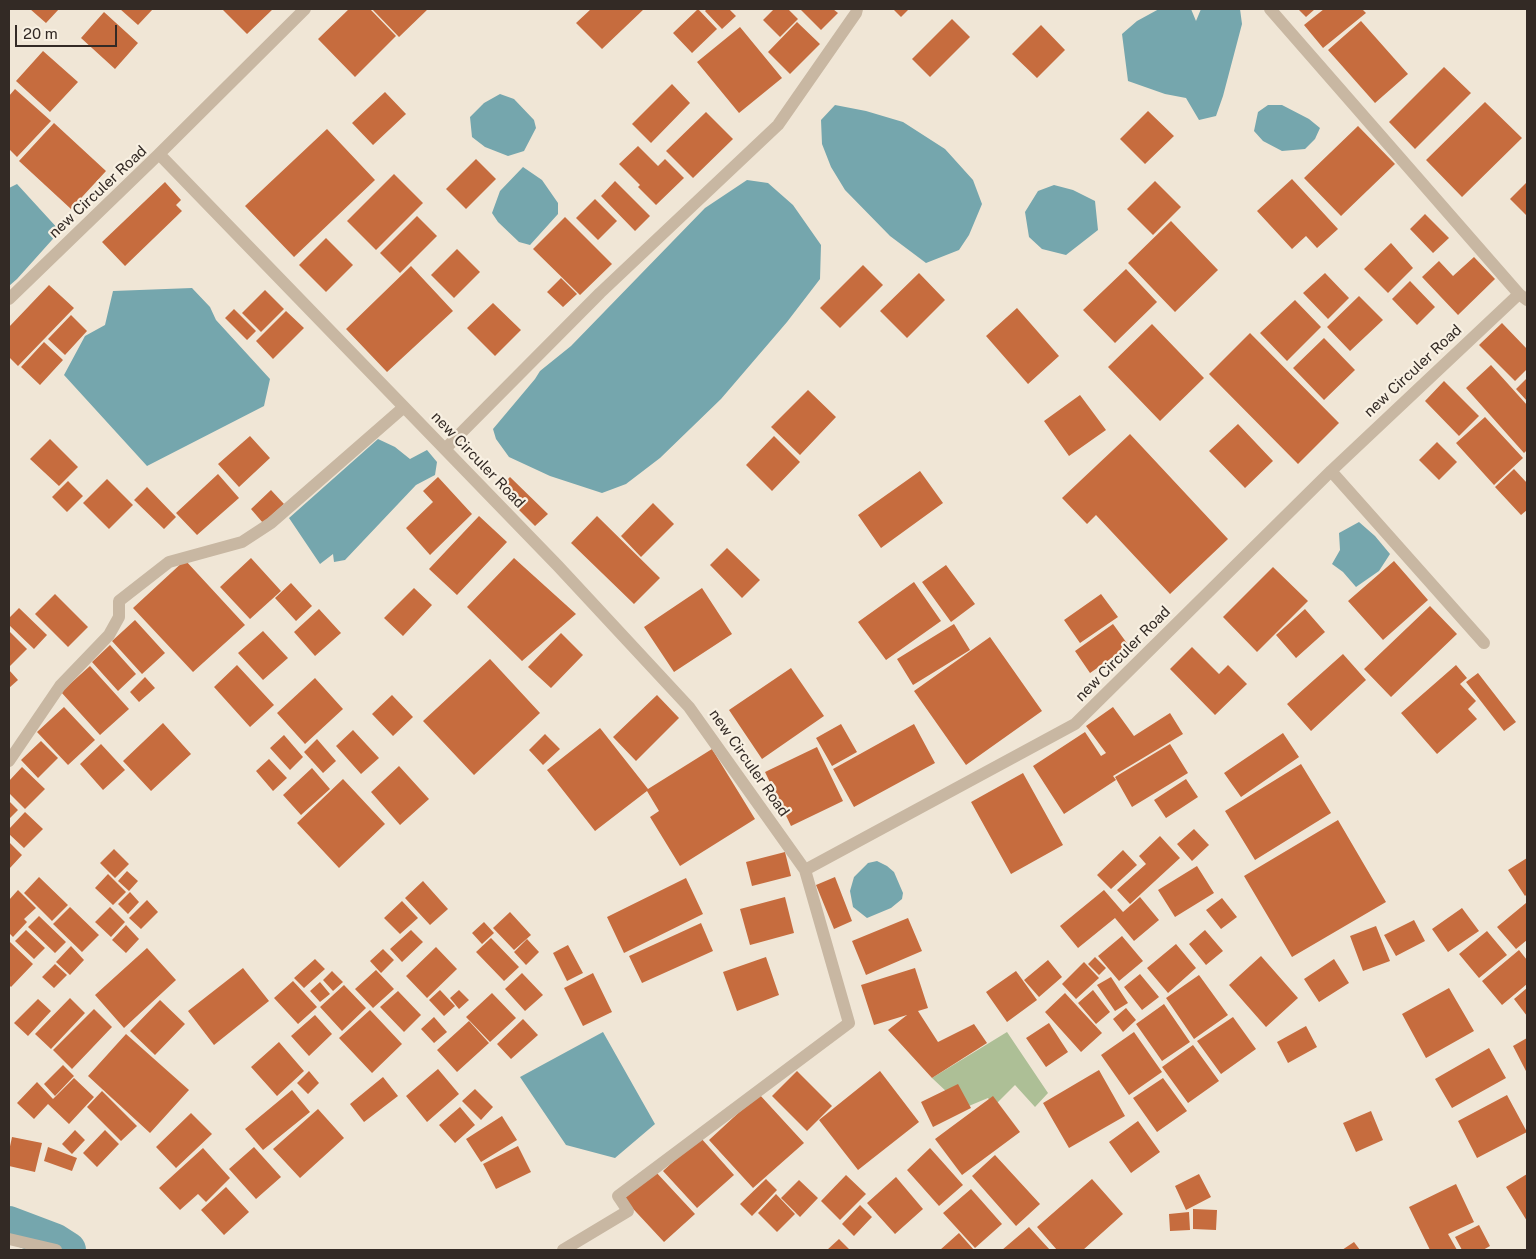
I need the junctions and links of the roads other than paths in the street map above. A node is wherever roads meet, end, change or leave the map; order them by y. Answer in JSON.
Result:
{"nodes":[{"id":1,"x":304,"y":9,"type":"edge"},
{"id":2,"x":857,"y":9,"type":"edge"},
{"id":3,"x":1270,"y":9,"type":"edge"},
{"id":4,"x":159,"y":154,"type":"junction"},
{"id":5,"x":1523,"y":297,"type":"edge"},
{"id":6,"x":9,"y":299,"type":"edge"},
{"id":7,"x":404,"y":407,"type":"junction"},
{"id":8,"x":445,"y":449,"type":"junction"},
{"id":9,"x":1331,"y":472,"type":"junction"},
{"id":10,"x":1484,"y":643,"type":"dead end"},
{"id":11,"x":9,"y":761,"type":"edge"},
{"id":12,"x":805,"y":870,"type":"junction"},
{"id":13,"x":9,"y":1239,"type":"edge"},
{"id":14,"x":56,"y":1250,"type":"edge"},
{"id":15,"x":563,"y":1250,"type":"edge"}],
"edges":[{"from":1,"to":4,"type":"street"},
{"from":2,"to":8,"type":"street"},
{"from":3,"to":5,"type":"street"},
{"from":4,"to":6,"type":"street","name":"new Circuler Road"},
{"from":4,"to":7,"type":"street","name":"new Circuler Road"},
{"from":5,"to":9,"type":"street","name":"new Circuler Road"},
{"from":7,"to":8,"type":"street","name":"new Circuler Road"},
{"from":7,"to":11,"type":"street"},
{"from":8,"to":12,"type":"street","name":"new Circuler Road"},
{"from":9,"to":10,"type":"street"},
{"from":9,"to":12,"type":"street","name":"new Circuler Road"},
{"from":12,"to":15,"type":"street"},
{"from":13,"to":14,"type":"street"}]}
